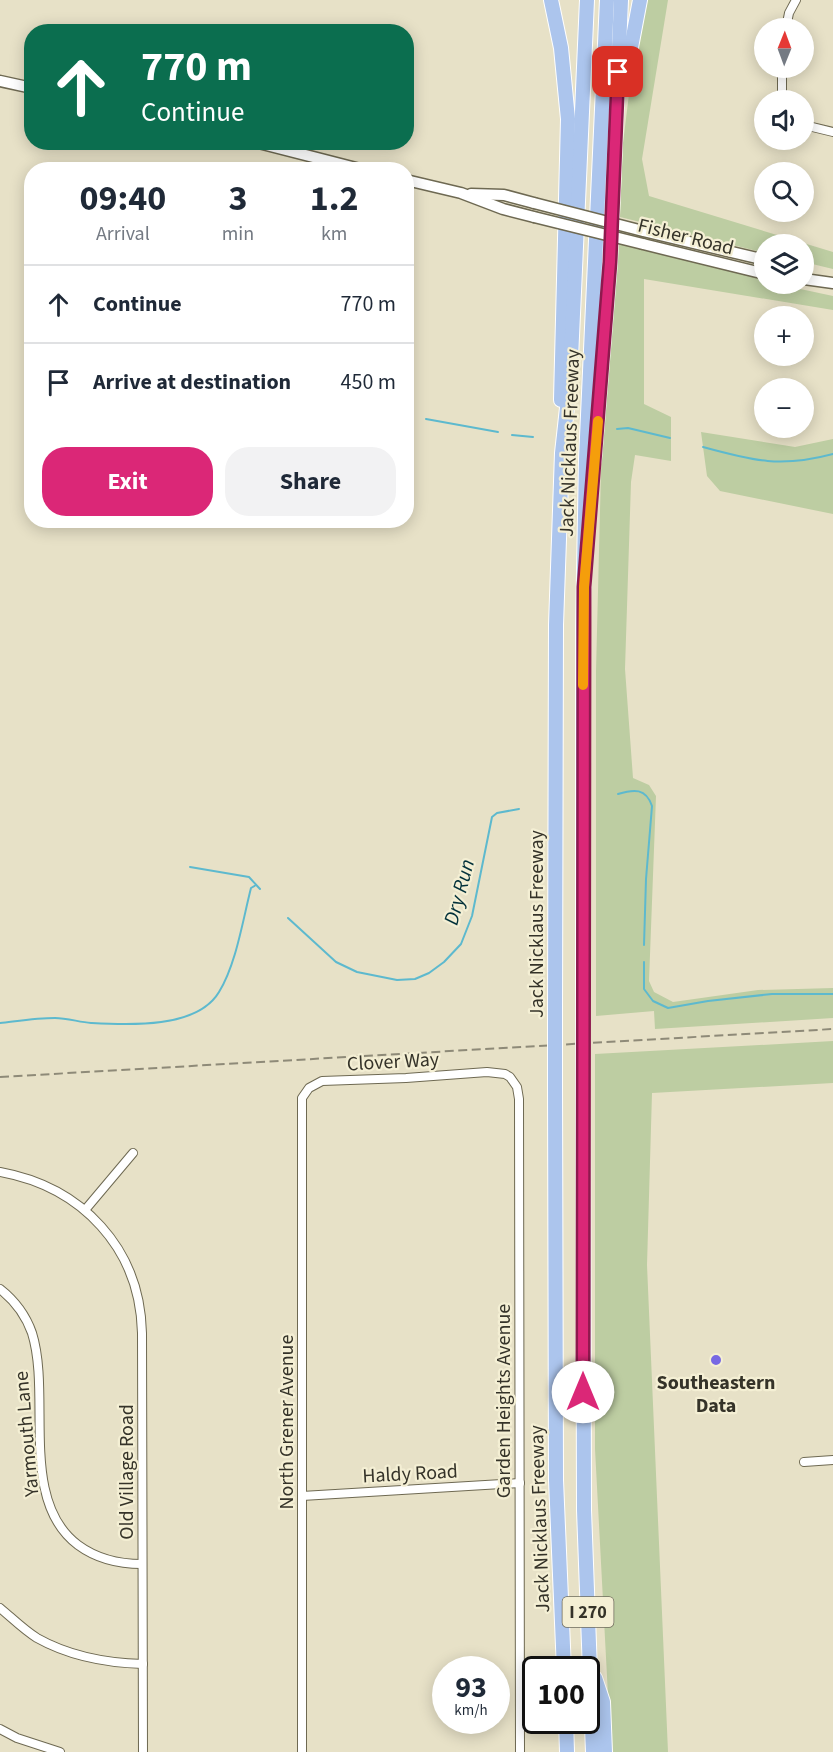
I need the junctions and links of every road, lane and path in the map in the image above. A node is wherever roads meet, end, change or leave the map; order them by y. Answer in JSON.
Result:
{"nodes":[{"id":1,"x":551,"y":0,"type":"edge"},
{"id":2,"x":587,"y":0,"type":"edge"},
{"id":3,"x":607,"y":0,"type":"edge"},
{"id":4,"x":621,"y":0,"type":"edge"},
{"id":5,"x":640,"y":0,"type":"edge"},
{"id":6,"x":796,"y":0,"type":"edge"},
{"id":7,"x":788,"y":18,"type":"edge"},
{"id":8,"x":0,"y":81,"type":"edge"},
{"id":9,"x":24,"y":86,"type":"edge"},
{"id":10,"x":814,"y":127,"type":"edge"},
{"id":11,"x":833,"y":132,"type":"edge"},
{"id":12,"x":615,"y":143,"type":"junction"},
{"id":13,"x":286,"y":150,"type":"edge"},
{"id":14,"x":333,"y":162,"type":"edge"},
{"id":15,"x":414,"y":182,"type":"edge"},
{"id":16,"x":461,"y":193,"type":"junction"},
{"id":17,"x":754,"y":257,"type":"edge"},
{"id":18,"x":754,"y":270,"type":"edge"},
{"id":19,"x":814,"y":277,"type":"edge"},
{"id":20,"x":814,"y":280,"type":"edge"},
{"id":21,"x":829,"y":282,"type":"edge"},
{"id":22,"x":562,"y":453,"type":"junction"},
{"id":23,"x":586,"y":561,"type":"junction"},
{"id":24,"x":487,"y":1072,"type":"joint"},
{"id":25,"x":305,"y":1092,"type":"joint"},
{"id":26,"x":133,"y":1153,"type":"dead end"},
{"id":27,"x":0,"y":1172,"type":"edge"},
{"id":28,"x":85,"y":1210,"type":"junction"},
{"id":29,"x":0,"y":1289,"type":"edge"},
{"id":30,"x":833,"y":1460,"type":"edge"},
{"id":31,"x":804,"y":1462,"type":"dead end"},
{"id":32,"x":519,"y":1483,"type":"junction"},
{"id":33,"x":302,"y":1496,"type":"junction"},
{"id":34,"x":142,"y":1564,"type":"junction"},
{"id":35,"x":0,"y":1608,"type":"edge"},
{"id":36,"x":564,"y":1656,"type":"edge"},
{"id":37,"x":590,"y":1656,"type":"edge"},
{"id":38,"x":142,"y":1664,"type":"junction"},
{"id":39,"x":600,"y":1692,"type":"edge"},
{"id":40,"x":0,"y":1729,"type":"edge"},
{"id":41,"x":566,"y":1734,"type":"edge"},
{"id":42,"x":592,"y":1734,"type":"edge"},
{"id":43,"x":60,"y":1752,"type":"edge"},
{"id":44,"x":143,"y":1752,"type":"edge"},
{"id":45,"x":302,"y":1752,"type":"edge"},
{"id":46,"x":520,"y":1752,"type":"edge"},
{"id":47,"x":567,"y":1752,"type":"edge"},
{"id":48,"x":593,"y":1752,"type":"edge"},
{"id":49,"x":605,"y":1752,"type":"edge"}],
"edges":[{"from":1,"to":22,"type":"highway"},
{"from":2,"to":22,"type":"highway","name":"Jack Nicklaus Freeway","number":"I 270"},
{"from":3,"to":23,"type":"highway","name":"Jack Nicklaus Freeway","number":"I 270"},
{"from":4,"to":12,"type":"highway"},
{"from":5,"to":12,"type":"highway"},
{"from":6,"to":7,"type":"street"},
{"from":8,"to":9,"type":"main road"},
{"from":10,"to":11,"type":"street"},
{"from":12,"to":23,"type":"highway"},
{"from":13,"to":14,"type":"main road"},
{"from":15,"to":16,"type":"main road","name":"Fisher Road"},
{"from":16,"to":17,"type":"main road","name":"Fisher Road","bridge":true},
{"from":16,"to":18,"type":"main road","name":"Fisher Road","bridge":true},
{"from":19,"to":21,"type":"main road"},
{"from":20,"to":21,"type":"main road"},
{"from":22,"to":36,"type":"highway","name":"Jack Nicklaus Freeway","number":"I 270","bridge":true},
{"from":23,"to":37,"type":"highway","name":"Jack Nicklaus Freeway","number":"I 270","bridge":true},
{"from":24,"to":25,"type":"street","name":"Clover Way"},
{"from":24,"to":32,"type":"street","name":"Garden Heights Avenue"},
{"from":25,"to":33,"type":"street","name":"North Grener Avenue"},
{"from":26,"to":28,"type":"street"},
{"from":27,"to":28,"type":"street","name":"Old Village Road"},
{"from":28,"to":34,"type":"street","name":"Old Village Road"},
{"from":29,"to":34,"type":"street","name":"Yarmouth Lane"},
{"from":30,"to":31,"type":"street"},
{"from":32,"to":33,"type":"street","name":"Haldy Road"},
{"from":32,"to":46,"type":"street","name":"Garden Heights Avenue"},
{"from":33,"to":45,"type":"street","name":"North Grener Avenue"},
{"from":34,"to":38,"type":"street","name":"Old Village Road"},
{"from":35,"to":38,"type":"street"},
{"from":38,"to":44,"type":"street","name":"Old Village Road"},
{"from":39,"to":49,"type":"highway"},
{"from":40,"to":43,"type":"street"},
{"from":41,"to":47,"type":"highway"},
{"from":42,"to":48,"type":"highway","name":"Jack Nicklaus Freeway","number":"I 270"}]}
